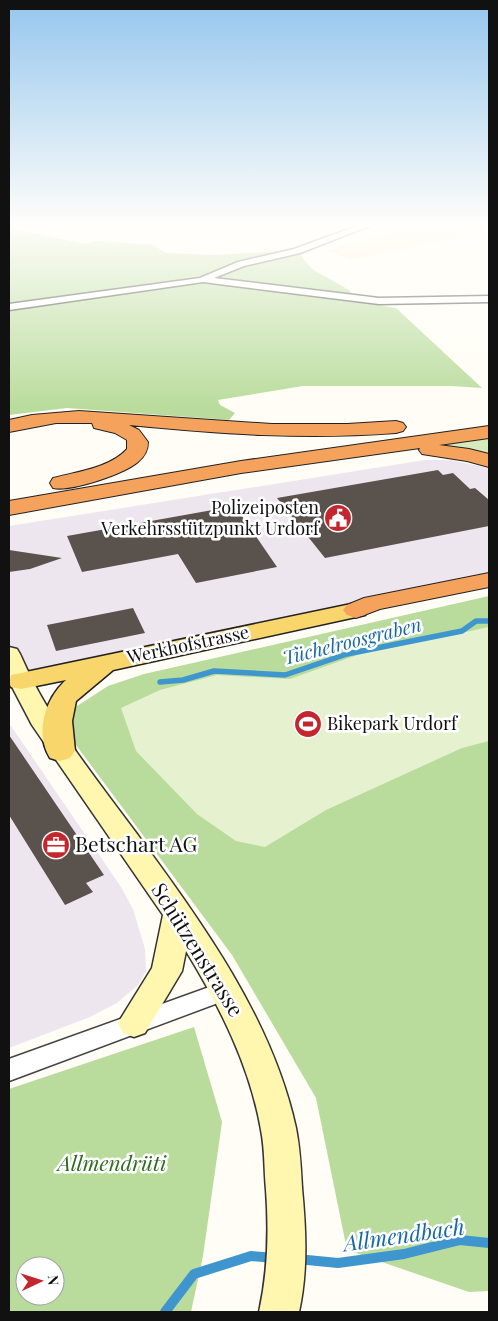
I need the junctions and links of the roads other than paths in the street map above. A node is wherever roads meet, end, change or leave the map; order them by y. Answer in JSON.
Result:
{"nodes":[{"id":1,"x":169,"y":285,"type":"edge"},
{"id":2,"x":241,"y":285,"type":"edge"},
{"id":3,"x":489,"y":299,"type":"edge"},
{"id":4,"x":9,"y":307,"type":"edge"},
{"id":5,"x":489,"y":418,"type":"edge"},
{"id":6,"x":489,"y":423,"type":"edge"},
{"id":7,"x":9,"y":426,"type":"edge"},
{"id":8,"x":489,"y":432,"type":"edge"},
{"id":9,"x":9,"y":434,"type":"edge"},
{"id":10,"x":489,"y":461,"type":"edge"},
{"id":11,"x":241,"y":467,"type":"junction"},
{"id":12,"x":13,"y":500,"type":"edge"},
{"id":13,"x":489,"y":580,"type":"edge"},
{"id":14,"x":489,"y":585,"type":"edge"},
{"id":15,"x":356,"y":610,"type":"junction"},
{"id":16,"x":9,"y":654,"type":"edge"},
{"id":17,"x":110,"y":662,"type":"junction"},
{"id":18,"x":21,"y":681,"type":"junction"},
{"id":19,"x":60,"y":752,"type":"junction"},
{"id":20,"x":178,"y":914,"type":"junction"},
{"id":21,"x":226,"y":990,"type":"junction"},
{"id":22,"x":134,"y":1023,"type":"junction"},
{"id":23,"x":9,"y":1070,"type":"edge"},
{"id":24,"x":280,"y":1307,"type":"edge"}],
"edges":[{"from":1,"to":4,"type":"street"},
{"from":2,"to":3,"type":"street"},
{"from":5,"to":7,"type":"highway"},
{"from":6,"to":12,"type":"highway"},
{"from":8,"to":11,"type":"highway"},
{"from":9,"to":12,"type":"highway"},
{"from":10,"to":11,"type":"highway"},
{"from":11,"to":12,"type":"highway"},
{"from":13,"to":15,"type":"highway"},
{"from":14,"to":15,"type":"highway"},
{"from":15,"to":17,"type":"main road","name":"Werkhofstrasse"},
{"from":16,"to":18,"type":"main road","name":"Schützenstrasse"},
{"from":17,"to":18,"type":"main road","name":"Werkhofstrasse"},
{"from":17,"to":19,"type":"main road"},
{"from":18,"to":19,"type":"main road","name":"Schützenstrasse"},
{"from":19,"to":20,"type":"main road","name":"Schützenstrasse"},
{"from":20,"to":21,"type":"main road","name":"Schützenstrasse"},
{"from":20,"to":22,"type":"main road"},
{"from":21,"to":22,"type":"street"},
{"from":21,"to":24,"type":"main road","name":"Schützenstrasse"},
{"from":22,"to":23,"type":"street"}]}
